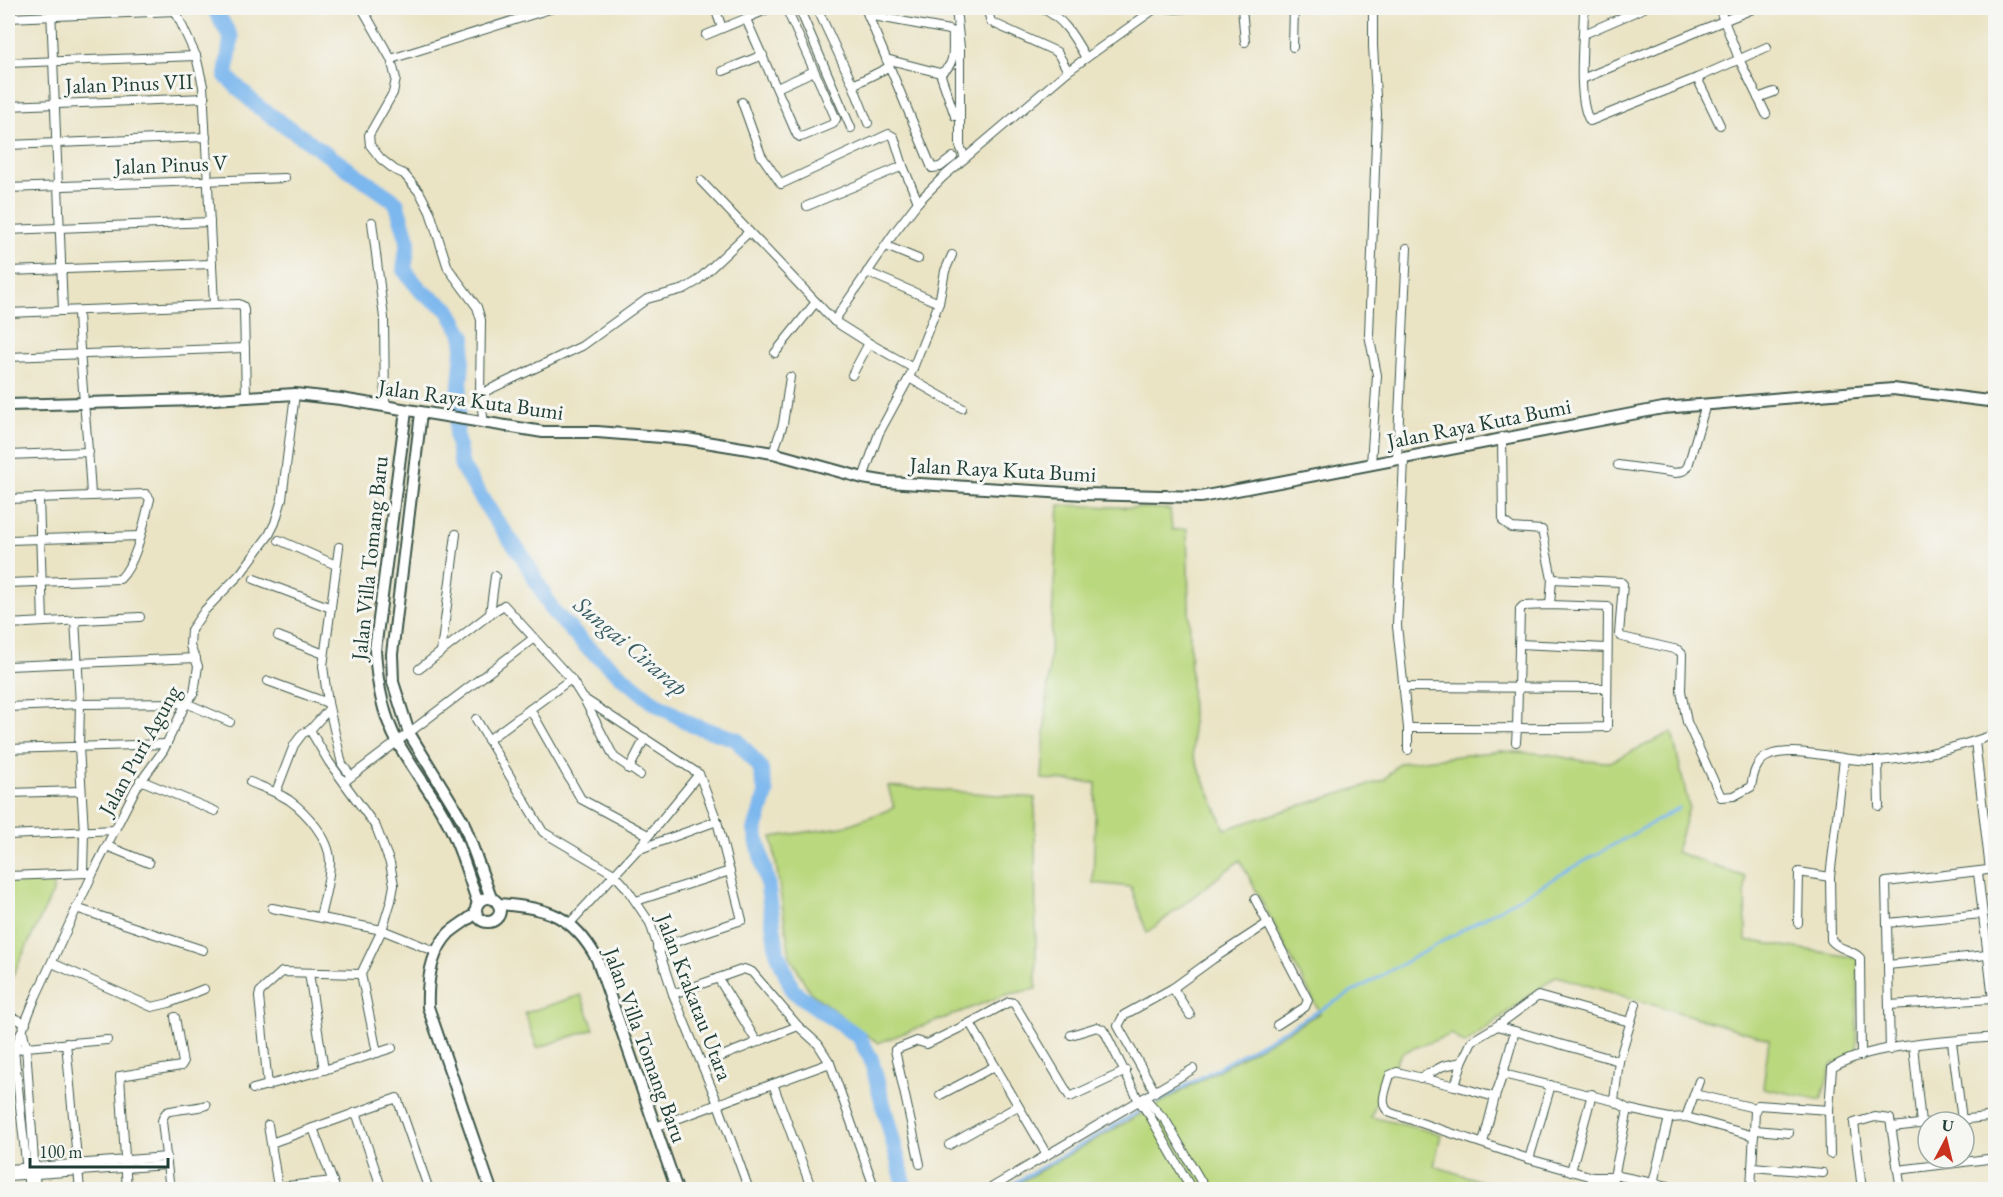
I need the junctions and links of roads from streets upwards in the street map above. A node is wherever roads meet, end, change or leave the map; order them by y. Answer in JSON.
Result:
{"nodes":[{"id":1,"x":51,"y":8,"type":"edge"},
{"id":2,"x":362,"y":8,"type":"edge"},
{"id":3,"x":553,"y":8,"type":"edge"},
{"id":4,"x":715,"y":8,"type":"edge"},
{"id":5,"x":771,"y":8,"type":"edge"},
{"id":6,"x":786,"y":8,"type":"edge"},
{"id":7,"x":799,"y":8,"type":"edge"},
{"id":8,"x":817,"y":8,"type":"edge"},
{"id":9,"x":956,"y":8,"type":"edge"},
{"id":10,"x":987,"y":8,"type":"edge"},
{"id":11,"x":1041,"y":8,"type":"edge"},
{"id":12,"x":1156,"y":8,"type":"edge"},
{"id":13,"x":1167,"y":8,"type":"edge"},
{"id":14,"x":1187,"y":8,"type":"edge"},
{"id":15,"x":1242,"y":8,"type":"edge"},
{"id":16,"x":1294,"y":8,"type":"edge"},
{"id":17,"x":1373,"y":8,"type":"edge"},
{"id":18,"x":1584,"y":8,"type":"edge"},
{"id":19,"x":1644,"y":8,"type":"edge"},
{"id":20,"x":1719,"y":8,"type":"edge"},
{"id":21,"x":1755,"y":8,"type":"edge"},
{"id":22,"x":175,"y":9,"type":"edge"},
{"id":23,"x":539,"y":10,"type":"edge"},
{"id":24,"x":866,"y":11,"type":"edge"},
{"id":25,"x":51,"y":17,"type":"junction"},
{"id":26,"x":8,"y":18,"type":"edge"},
{"id":27,"x":746,"y":19,"type":"junction"},
{"id":28,"x":1724,"y":20,"type":"junction"},
{"id":29,"x":722,"y":28,"type":"junction"},
{"id":30,"x":1584,"y":34,"type":"junction"},
{"id":31,"x":706,"y":35,"type":"dead end"},
{"id":32,"x":1245,"y":42,"type":"dead end"},
{"id":33,"x":1293,"y":47,"type":"dead end"},
{"id":34,"x":1767,"y":47,"type":"dead end"},
{"id":35,"x":763,"y":55,"type":"junction"},
{"id":36,"x":196,"y":56,"type":"junction"},
{"id":37,"x":1086,"y":58,"type":"junction"},
{"id":38,"x":391,"y":59,"type":"junction"},
{"id":39,"x":1739,"y":59,"type":"junction"},
{"id":40,"x":53,"y":62,"type":"junction"},
{"id":41,"x":8,"y":63,"type":"edge"},
{"id":42,"x":888,"y":63,"type":"junction"},
{"id":43,"x":723,"y":71,"type":"dead end"},
{"id":44,"x":814,"y":71,"type":"junction"},
{"id":45,"x":1068,"y":71,"type":"junction"},
{"id":46,"x":940,"y":73,"type":"junction"},
{"id":47,"x":1697,"y":78,"type":"junction"},
{"id":48,"x":1582,"y":79,"type":"junction"},
{"id":49,"x":853,"y":85,"type":"junction"},
{"id":50,"x":777,"y":88,"type":"junction"},
{"id":51,"x":1774,"y":92,"type":"dead end"},
{"id":52,"x":205,"y":98,"type":"junction"},
{"id":53,"x":1758,"y":98,"type":"junction"},
{"id":54,"x":742,"y":102,"type":"dead end"},
{"id":55,"x":54,"y":104,"type":"junction"},
{"id":56,"x":8,"y":106,"type":"edge"},
{"id":57,"x":1766,"y":114,"type":"dead end"},
{"id":58,"x":955,"y":116,"type":"dead end"},
{"id":59,"x":868,"y":123,"type":"dead end"},
{"id":60,"x":1720,"y":125,"type":"dead end"},
{"id":61,"x":851,"y":128,"type":"dead end"},
{"id":62,"x":206,"y":137,"type":"junction"},
{"id":63,"x":56,"y":144,"type":"junction"},
{"id":64,"x":8,"y":145,"type":"edge"},
{"id":65,"x":953,"y":157,"type":"dead end"},
{"id":66,"x":965,"y":158,"type":"junction"},
{"id":67,"x":903,"y":166,"type":"junction"},
{"id":68,"x":285,"y":178,"type":"dead end"},
{"id":69,"x":208,"y":181,"type":"junction"},
{"id":70,"x":701,"y":181,"type":"dead end"},
{"id":71,"x":58,"y":186,"type":"junction"},
{"id":72,"x":8,"y":188,"type":"edge"},
{"id":73,"x":918,"y":202,"type":"junction"},
{"id":74,"x":807,"y":206,"type":"dead end"},
{"id":75,"x":210,"y":222,"type":"junction"},
{"id":76,"x":372,"y":222,"type":"dead end"},
{"id":77,"x":59,"y":228,"type":"junction"},
{"id":78,"x":8,"y":230,"type":"edge"},
{"id":79,"x":749,"y":232,"type":"junction"},
{"id":80,"x":886,"y":246,"type":"junction"},
{"id":81,"x":1407,"y":248,"type":"dead end"},
{"id":82,"x":952,"y":255,"type":"dead end"},
{"id":83,"x":918,"y":259,"type":"dead end"},
{"id":84,"x":212,"y":264,"type":"junction"},
{"id":85,"x":61,"y":270,"type":"junction"},
{"id":86,"x":8,"y":271,"type":"edge"},
{"id":87,"x":867,"y":272,"type":"junction"},
{"id":88,"x":816,"y":302,"type":"junction"},
{"id":89,"x":939,"y":303,"type":"junction"},
{"id":90,"x":214,"y":304,"type":"junction"},
{"id":91,"x":78,"y":310,"type":"junction"},
{"id":92,"x":63,"y":311,"type":"junction"},
{"id":93,"x":8,"y":313,"type":"edge"},
{"id":94,"x":834,"y":321,"type":"junction"},
{"id":95,"x":869,"y":343,"type":"junction"},
{"id":96,"x":245,"y":348,"type":"junction"},
{"id":97,"x":775,"y":353,"type":"dead end"},
{"id":98,"x":79,"y":354,"type":"junction"},
{"id":99,"x":8,"y":357,"type":"edge"},
{"id":100,"x":913,"y":368,"type":"junction"},
{"id":101,"x":852,"y":375,"type":"dead end"},
{"id":102,"x":790,"y":377,"type":"dead end"},
{"id":103,"x":909,"y":378,"type":"junction"},
{"id":104,"x":295,"y":394,"type":"junction"},
{"id":105,"x":480,"y":394,"type":"junction"},
{"id":106,"x":246,"y":396,"type":"junction"},
{"id":107,"x":1995,"y":402,"type":"edge"},
{"id":108,"x":83,"y":403,"type":"junction"},
{"id":109,"x":1706,"y":404,"type":"junction"},
{"id":110,"x":8,"y":405,"type":"edge"},
{"id":111,"x":386,"y":407,"type":"junction"},
{"id":112,"x":962,"y":408,"type":"dead end"},
{"id":113,"x":406,"y":411,"type":"junction"},
{"id":114,"x":421,"y":413,"type":"junction"},
{"id":115,"x":480,"y":423,"type":"junction"},
{"id":116,"x":1502,"y":437,"type":"junction"},
{"id":117,"x":89,"y":452,"type":"junction"},
{"id":118,"x":773,"y":453,"type":"junction"},
{"id":119,"x":400,"y":454,"type":"junction"},
{"id":120,"x":8,"y":455,"type":"edge"},
{"id":121,"x":415,"y":457,"type":"junction"},
{"id":122,"x":1400,"y":459,"type":"junction"},
{"id":123,"x":1371,"y":464,"type":"junction"},
{"id":124,"x":1618,"y":465,"type":"dead end"},
{"id":125,"x":863,"y":478,"type":"junction"},
{"id":126,"x":91,"y":496,"type":"junction"},
{"id":127,"x":39,"y":498,"type":"junction"},
{"id":128,"x":8,"y":499,"type":"edge"},
{"id":129,"x":456,"y":534,"type":"dead end"},
{"id":130,"x":140,"y":536,"type":"junction"},
{"id":131,"x":40,"y":539,"type":"junction"},
{"id":132,"x":8,"y":540,"type":"edge"},
{"id":133,"x":279,"y":540,"type":"dead end"},
{"id":134,"x":339,"y":547,"type":"dead end"},
{"id":135,"x":336,"y":565,"type":"junction"},
{"id":136,"x":495,"y":576,"type":"dead end"},
{"id":137,"x":254,"y":579,"type":"dead end"},
{"id":138,"x":1552,"y":579,"type":"junction"},
{"id":139,"x":41,"y":581,"type":"junction"},
{"id":140,"x":8,"y":583,"type":"edge"},
{"id":141,"x":1550,"y":605,"type":"junction"},
{"id":142,"x":331,"y":608,"type":"junction"},
{"id":143,"x":490,"y":614,"type":"junction"},
{"id":144,"x":140,"y":617,"type":"dead end"},
{"id":145,"x":75,"y":620,"type":"junction"},
{"id":146,"x":43,"y":622,"type":"junction"},
{"id":147,"x":8,"y":624,"type":"edge"},
{"id":148,"x":278,"y":636,"type":"dead end"},
{"id":149,"x":534,"y":638,"type":"junction"},
{"id":150,"x":1519,"y":644,"type":"junction"},
{"id":151,"x":1607,"y":648,"type":"junction"},
{"id":152,"x":441,"y":652,"type":"junction"},
{"id":153,"x":324,"y":654,"type":"junction"},
{"id":154,"x":196,"y":658,"type":"junction"},
{"id":155,"x":77,"y":663,"type":"junction"},
{"id":156,"x":8,"y":666,"type":"edge"},
{"id":157,"x":419,"y":669,"type":"dead end"},
{"id":158,"x":571,"y":679,"type":"junction"},
{"id":159,"x":268,"y":681,"type":"dead end"},
{"id":160,"x":1518,"y":686,"type":"junction"},
{"id":161,"x":1403,"y":687,"type":"junction"},
{"id":162,"x":1606,"y":687,"type":"junction"},
{"id":163,"x":583,"y":698,"type":"junction"},
{"id":164,"x":186,"y":703,"type":"junction"},
{"id":165,"x":80,"y":704,"type":"junction"},
{"id":166,"x":328,"y":706,"type":"junction"},
{"id":167,"x":8,"y":707,"type":"edge"},
{"id":168,"x":530,"y":709,"type":"junction"},
{"id":169,"x":476,"y":719,"type":"dead end"},
{"id":170,"x":230,"y":722,"type":"dead end"},
{"id":171,"x":1408,"y":728,"type":"junction"},
{"id":172,"x":1517,"y":728,"type":"junction"},
{"id":173,"x":310,"y":730,"type":"junction"},
{"id":174,"x":409,"y":733,"type":"junction"},
{"id":175,"x":1995,"y":734,"type":"edge"},
{"id":176,"x":645,"y":738,"type":"junction"},
{"id":177,"x":488,"y":740,"type":"junction"},
{"id":178,"x":397,"y":741,"type":"junction"},
{"id":179,"x":1975,"y":741,"type":"junction"},
{"id":180,"x":1516,"y":742,"type":"dead end"},
{"id":181,"x":167,"y":744,"type":"junction"},
{"id":182,"x":79,"y":747,"type":"junction"},
{"id":183,"x":8,"y":749,"type":"edge"},
{"id":184,"x":1408,"y":750,"type":"dead end"},
{"id":185,"x":1844,"y":759,"type":"junction"},
{"id":186,"x":1878,"y":761,"type":"junction"},
{"id":187,"x":629,"y":768,"type":"junction"},
{"id":188,"x":699,"y":774,"type":"junction"},
{"id":189,"x":640,"y":775,"type":"dead end"},
{"id":190,"x":351,"y":776,"type":"junction"},
{"id":191,"x":140,"y":780,"type":"junction"},
{"id":192,"x":250,"y":782,"type":"dead end"},
{"id":193,"x":344,"y":782,"type":"junction"},
{"id":194,"x":81,"y":791,"type":"junction"},
{"id":195,"x":276,"y":792,"type":"junction"},
{"id":196,"x":8,"y":793,"type":"edge"},
{"id":197,"x":1879,"y":806,"type":"dead end"},
{"id":198,"x":215,"y":811,"type":"dead end"},
{"id":199,"x":717,"y":821,"type":"junction"},
{"id":200,"x":115,"y":830,"type":"junction"},
{"id":201,"x":84,"y":832,"type":"junction"},
{"id":202,"x":8,"y":835,"type":"edge"},
{"id":203,"x":648,"y":835,"type":"junction"},
{"id":204,"x":107,"y":846,"type":"junction"},
{"id":205,"x":637,"y":850,"type":"junction"},
{"id":206,"x":149,"y":863,"type":"dead end"},
{"id":207,"x":1993,"y":870,"type":"edge"},
{"id":208,"x":730,"y":871,"type":"junction"},
{"id":209,"x":83,"y":873,"type":"junction"},
{"id":210,"x":93,"y":873,"type":"junction"},
{"id":211,"x":1978,"y":873,"type":"junction"},
{"id":212,"x":614,"y":874,"type":"junction"},
{"id":213,"x":8,"y":876,"type":"edge"},
{"id":214,"x":1830,"y":877,"type":"junction"},
{"id":215,"x":1255,"y":899,"type":"dead end"},
{"id":216,"x":495,"y":901,"type":"junction"},
{"id":217,"x":636,"y":901,"type":"junction"},
{"id":218,"x":76,"y":908,"type":"junction"},
{"id":219,"x":272,"y":908,"type":"dead end"},
{"id":220,"x":477,"y":908,"type":"junction"},
{"id":221,"x":1982,"y":914,"type":"junction"},
{"id":222,"x":320,"y":917,"type":"junction"},
{"id":223,"x":570,"y":923,"type":"junction"},
{"id":224,"x":1268,"y":923,"type":"junction"},
{"id":225,"x":1798,"y":923,"type":"dead end"},
{"id":226,"x":1887,"y":923,"type":"junction"},
{"id":227,"x":382,"y":930,"type":"junction"},
{"id":228,"x":657,"y":948,"type":"junction"},
{"id":229,"x":203,"y":950,"type":"dead end"},
{"id":230,"x":437,"y":952,"type":"junction"},
{"id":231,"x":1987,"y":956,"type":"junction"},
{"id":232,"x":52,"y":963,"type":"junction"},
{"id":233,"x":1888,"y":965,"type":"junction"},
{"id":234,"x":309,"y":973,"type":"junction"},
{"id":235,"x":361,"y":974,"type":"junction"},
{"id":236,"x":718,"y":978,"type":"junction"},
{"id":237,"x":1173,"y":988,"type":"junction"},
{"id":238,"x":204,"y":989,"type":"dead end"},
{"id":239,"x":1993,"y":993,"type":"edge"},
{"id":240,"x":673,"y":994,"type":"junction"},
{"id":241,"x":1636,"y":1004,"type":"dead end"},
{"id":242,"x":1889,"y":1005,"type":"junction"},
{"id":243,"x":1190,"y":1015,"type":"dead end"},
{"id":244,"x":8,"y":1016,"type":"edge"},
{"id":245,"x":175,"y":1017,"type":"dead end"},
{"id":246,"x":1630,"y":1022,"type":"junction"},
{"id":247,"x":970,"y":1023,"type":"junction"},
{"id":248,"x":1277,"y":1025,"type":"dead end"},
{"id":249,"x":1995,"y":1025,"type":"edge"},
{"id":250,"x":798,"y":1026,"type":"junction"},
{"id":251,"x":1497,"y":1026,"type":"junction"},
{"id":252,"x":24,"y":1027,"type":"junction"},
{"id":253,"x":1515,"y":1031,"type":"junction"},
{"id":254,"x":1071,"y":1035,"type":"dead end"},
{"id":255,"x":1995,"y":1037,"type":"edge"},
{"id":256,"x":107,"y":1040,"type":"dead end"},
{"id":257,"x":757,"y":1042,"type":"junction"},
{"id":258,"x":1952,"y":1042,"type":"junction"},
{"id":259,"x":66,"y":1043,"type":"junction"},
{"id":260,"x":1913,"y":1045,"type":"junction"},
{"id":261,"x":26,"y":1047,"type":"junction"},
{"id":262,"x":392,"y":1048,"type":"dead end"},
{"id":263,"x":1890,"y":1050,"type":"junction"},
{"id":264,"x":11,"y":1052,"type":"edge"},
{"id":265,"x":377,"y":1053,"type":"junction"},
{"id":266,"x":1861,"y":1056,"type":"junction"},
{"id":267,"x":1619,"y":1061,"type":"junction"},
{"id":268,"x":1462,"y":1062,"type":"junction"},
{"id":269,"x":830,"y":1063,"type":"junction"},
{"id":270,"x":702,"y":1064,"type":"junction"},
{"id":271,"x":995,"y":1066,"type":"junction"},
{"id":272,"x":1192,"y":1069,"type":"dead end"},
{"id":273,"x":324,"y":1070,"type":"junction"},
{"id":274,"x":1126,"y":1071,"type":"junction"},
{"id":275,"x":1503,"y":1074,"type":"junction"},
{"id":276,"x":1420,"y":1078,"type":"junction"},
{"id":277,"x":1699,"y":1082,"type":"dead end"},
{"id":278,"x":773,"y":1084,"type":"junction"},
{"id":279,"x":1551,"y":1085,"type":"junction"},
{"id":280,"x":268,"y":1086,"type":"junction"},
{"id":281,"x":1455,"y":1086,"type":"junction"},
{"id":282,"x":253,"y":1089,"type":"dead end"},
{"id":283,"x":1155,"y":1092,"type":"junction"},
{"id":284,"x":1592,"y":1094,"type":"junction"},
{"id":285,"x":1694,"y":1094,"type":"junction"},
{"id":286,"x":940,"y":1095,"type":"dead end"},
{"id":287,"x":1495,"y":1097,"type":"junction"},
{"id":288,"x":1142,"y":1099,"type":"junction"},
{"id":289,"x":1614,"y":1101,"type":"junction"},
{"id":290,"x":718,"y":1104,"type":"junction"},
{"id":291,"x":206,"y":1105,"type":"dead end"},
{"id":292,"x":1018,"y":1106,"type":"junction"},
{"id":293,"x":1755,"y":1108,"type":"junction"},
{"id":294,"x":1628,"y":1109,"type":"junction"},
{"id":295,"x":1829,"y":1110,"type":"junction"},
{"id":296,"x":1922,"y":1110,"type":"edge"},
{"id":297,"x":1961,"y":1110,"type":"edge"},
{"id":298,"x":356,"y":1112,"type":"junction"},
{"id":299,"x":1995,"y":1116,"type":"edge"},
{"id":300,"x":1686,"y":1117,"type":"junction"},
{"id":301,"x":1669,"y":1118,"type":"junction"},
{"id":302,"x":1976,"y":1118,"type":"edge"},
{"id":303,"x":268,"y":1125,"type":"dead end"},
{"id":304,"x":1916,"y":1125,"type":"edge"},
{"id":305,"x":1892,"y":1127,"type":"junction"},
{"id":306,"x":313,"y":1128,"type":"junction"},
{"id":307,"x":655,"y":1128,"type":"junction"},
{"id":308,"x":1755,"y":1133,"type":"junction"},
{"id":309,"x":1789,"y":1133,"type":"dead end"},
{"id":310,"x":271,"y":1143,"type":"junction"},
{"id":311,"x":1483,"y":1143,"type":"junction"},
{"id":312,"x":949,"y":1145,"type":"dead end"},
{"id":313,"x":1830,"y":1154,"type":"dead end"},
{"id":314,"x":1047,"y":1155,"type":"junction"},
{"id":315,"x":1995,"y":1158,"type":"edge"},
{"id":316,"x":1529,"y":1159,"type":"junction"},
{"id":317,"x":167,"y":1161,"type":"junction"},
{"id":318,"x":125,"y":1163,"type":"junction"},
{"id":319,"x":920,"y":1164,"type":"dead end"},
{"id":320,"x":78,"y":1167,"type":"junction"},
{"id":321,"x":1753,"y":1167,"type":"junction"},
{"id":322,"x":8,"y":1169,"type":"edge"},
{"id":323,"x":31,"y":1170,"type":"junction"},
{"id":324,"x":1898,"y":1170,"type":"junction"},
{"id":325,"x":1571,"y":1171,"type":"junction"},
{"id":326,"x":1823,"y":1173,"type":"dead end"},
{"id":327,"x":1614,"y":1175,"type":"junction"},
{"id":328,"x":8,"y":1176,"type":"edge"},
{"id":329,"x":1593,"y":1177,"type":"junction"},
{"id":330,"x":333,"y":1181,"type":"junction"},
{"id":331,"x":1653,"y":1183,"type":"junction"},
{"id":332,"x":991,"y":1188,"type":"dead end"},
{"id":333,"x":1686,"y":1188,"type":"dead end"},
{"id":334,"x":29,"y":1190,"type":"edge"},
{"id":335,"x":36,"y":1190,"type":"edge"},
{"id":336,"x":80,"y":1190,"type":"edge"},
{"id":337,"x":127,"y":1190,"type":"edge"},
{"id":338,"x":170,"y":1190,"type":"edge"},
{"id":339,"x":336,"y":1190,"type":"edge"},
{"id":340,"x":382,"y":1190,"type":"edge"},
{"id":341,"x":429,"y":1190,"type":"edge"},
{"id":342,"x":491,"y":1190,"type":"edge"},
{"id":343,"x":677,"y":1190,"type":"edge"},
{"id":344,"x":749,"y":1190,"type":"edge"},
{"id":345,"x":812,"y":1190,"type":"edge"},
{"id":346,"x":873,"y":1190,"type":"edge"},
{"id":347,"x":1192,"y":1190,"type":"edge"},
{"id":348,"x":1206,"y":1190,"type":"edge"},
{"id":349,"x":1590,"y":1190,"type":"edge"},
{"id":350,"x":1667,"y":1190,"type":"edge"},
{"id":351,"x":1696,"y":1190,"type":"edge"},
{"id":352,"x":1751,"y":1190,"type":"edge"},
{"id":353,"x":1862,"y":1190,"type":"edge"},
{"id":354,"x":1901,"y":1190,"type":"edge"}],
"edges":[{"from":1,"to":25,"type":"street"},
{"from":2,"to":38,"type":"street"},
{"from":3,"to":23,"type":"street"},
{"from":4,"to":29,"type":"street"},
{"from":5,"to":27,"type":"street"},
{"from":6,"to":44,"type":"street"},
{"from":7,"to":61,"type":"street"},
{"from":8,"to":49,"type":"street"},
{"from":9,"to":66,"type":"street"},
{"from":10,"to":45,"type":"street"},
{"from":11,"to":37,"type":"street"},
{"from":12,"to":37,"type":"street"},
{"from":13,"to":14,"type":"street"},
{"from":15,"to":32,"type":"street"},
{"from":16,"to":33,"type":"street"},
{"from":17,"to":123,"type":"street"},
{"from":18,"to":30,"type":"street"},
{"from":19,"to":30,"type":"street"},
{"from":20,"to":28,"type":"street"},
{"from":21,"to":28,"type":"street"},
{"from":22,"to":25,"type":"street"},
{"from":22,"to":36,"type":"street"},
{"from":23,"to":38,"type":"street"},
{"from":24,"to":42,"type":"street"},
{"from":24,"to":46,"type":"street"},
{"from":25,"to":26,"type":"street"},
{"from":25,"to":40,"type":"street"},
{"from":27,"to":29,"type":"street"},
{"from":27,"to":35,"type":"street"},
{"from":28,"to":39,"type":"street"},
{"from":28,"to":48,"type":"street"},
{"from":29,"to":31,"type":"street"},
{"from":30,"to":48,"type":"street"},
{"from":34,"to":39,"type":"street"},
{"from":35,"to":43,"type":"street"},
{"from":35,"to":50,"type":"street"},
{"from":36,"to":40,"type":"street"},
{"from":36,"to":52,"type":"street"},
{"from":37,"to":45,"type":"street"},
{"from":38,"to":105,"type":"street"},
{"from":39,"to":47,"type":"street"},
{"from":39,"to":53,"type":"street"},
{"from":40,"to":41,"type":"street"},
{"from":40,"to":55,"type":"street"},
{"from":42,"to":46,"type":"street"},
{"from":42,"to":49,"type":"street"},
{"from":42,"to":65,"type":"street"},
{"from":44,"to":50,"type":"street"},
{"from":44,"to":50,"type":"street"},
{"from":45,"to":66,"type":"street"},
{"from":46,"to":58,"type":"street"},
{"from":47,"to":48,"type":"street"},
{"from":47,"to":60,"type":"street"},
{"from":49,"to":59,"type":"street"},
{"from":51,"to":53,"type":"street"},
{"from":52,"to":55,"type":"street","name":"Jalan Pinus VII"},
{"from":52,"to":62,"type":"street"},
{"from":53,"to":57,"type":"street"},
{"from":54,"to":67,"type":"street"},
{"from":55,"to":56,"type":"street","name":"Jalan Pinus VII"},
{"from":55,"to":63,"type":"street"},
{"from":62,"to":63,"type":"street"},
{"from":62,"to":69,"type":"street"},
{"from":63,"to":64,"type":"street"},
{"from":63,"to":71,"type":"street"},
{"from":66,"to":73,"type":"street"},
{"from":67,"to":73,"type":"street"},
{"from":67,"to":74,"type":"street"},
{"from":68,"to":69,"type":"street","name":"Jalan Pinus V"},
{"from":69,"to":71,"type":"street","name":"Jalan Pinus V"},
{"from":69,"to":75,"type":"street"},
{"from":70,"to":79,"type":"street"},
{"from":71,"to":72,"type":"street","name":"Jalan Pinus V"},
{"from":71,"to":77,"type":"street"},
{"from":73,"to":80,"type":"street"},
{"from":75,"to":77,"type":"street"},
{"from":75,"to":84,"type":"street"},
{"from":76,"to":111,"type":"street"},
{"from":77,"to":78,"type":"street"},
{"from":77,"to":85,"type":"street"},
{"from":79,"to":88,"type":"street"},
{"from":79,"to":105,"type":"street"},
{"from":80,"to":83,"type":"street"},
{"from":80,"to":87,"type":"street"},
{"from":81,"to":122,"type":"street"},
{"from":82,"to":89,"type":"street"},
{"from":84,"to":85,"type":"street"},
{"from":84,"to":90,"type":"street"},
{"from":85,"to":86,"type":"street"},
{"from":85,"to":92,"type":"street"},
{"from":87,"to":89,"type":"street"},
{"from":87,"to":94,"type":"street"},
{"from":88,"to":94,"type":"street"},
{"from":88,"to":97,"type":"street"},
{"from":89,"to":100,"type":"street"},
{"from":90,"to":91,"type":"street"},
{"from":90,"to":96,"type":"street"},
{"from":91,"to":92,"type":"street"},
{"from":91,"to":98,"type":"street"},
{"from":92,"to":93,"type":"street"},
{"from":94,"to":95,"type":"street"},
{"from":95,"to":100,"type":"street"},
{"from":95,"to":101,"type":"street"},
{"from":96,"to":98,"type":"street"},
{"from":96,"to":106,"type":"street"},
{"from":98,"to":99,"type":"street"},
{"from":98,"to":108,"type":"street"},
{"from":100,"to":103,"type":"street"},
{"from":102,"to":118,"type":"street"},
{"from":103,"to":112,"type":"street"},
{"from":103,"to":125,"type":"street"},
{"from":104,"to":106,"type":"street","name":"Jalan Raya Kuta Bumi"},
{"from":104,"to":111,"type":"street","name":"Jalan Raya Kuta Bumi"},
{"from":104,"to":154,"type":"street","name":"Jalan Puri Agung"},
{"from":105,"to":115,"type":"street"},
{"from":106,"to":108,"type":"street","name":"Jalan Raya Kuta Bumi"},
{"from":107,"to":109,"type":"street","name":"Jalan Raya Kuta Bumi"},
{"from":108,"to":110,"type":"street","name":"Jalan Raya Kuta Bumi"},
{"from":108,"to":117,"type":"street"},
{"from":109,"to":116,"type":"street","name":"Jalan Raya Kuta Bumi"},
{"from":109,"to":124,"type":"street"},
{"from":111,"to":113,"type":"street","name":"Jalan Raya Kuta Bumi"},
{"from":113,"to":114,"type":"street","name":"Jalan Raya Kuta Bumi"},
{"from":113,"to":119,"type":"street","name":"Jalan Villa Tomang Baru"},
{"from":114,"to":115,"type":"street","name":"Jalan Raya Kuta Bumi"},
{"from":114,"to":121,"type":"street","name":"Jalan Villa Tomang Baru"},
{"from":115,"to":118,"type":"street","name":"Jalan Raya Kuta Bumi"},
{"from":116,"to":122,"type":"street","name":"Jalan Raya Kuta Bumi"},
{"from":116,"to":138,"type":"street"},
{"from":117,"to":120,"type":"street"},
{"from":117,"to":126,"type":"street"},
{"from":118,"to":125,"type":"street","name":"Jalan Raya Kuta Bumi"},
{"from":119,"to":121,"type":"street"},
{"from":119,"to":178,"type":"street","name":"Jalan Villa Tomang Baru"},
{"from":121,"to":174,"type":"street","name":"Jalan Villa Tomang Baru"},
{"from":122,"to":123,"type":"street","name":"Jalan Raya Kuta Bumi"},
{"from":122,"to":161,"type":"street"},
{"from":123,"to":125,"type":"street","name":"Jalan Raya Kuta Bumi"},
{"from":126,"to":127,"type":"street"},
{"from":126,"to":130,"type":"street"},
{"from":127,"to":128,"type":"street"},
{"from":127,"to":131,"type":"street"},
{"from":129,"to":152,"type":"street"},
{"from":130,"to":131,"type":"street"},
{"from":130,"to":139,"type":"street"},
{"from":131,"to":132,"type":"street"},
{"from":131,"to":139,"type":"street"},
{"from":133,"to":135,"type":"street"},
{"from":134,"to":135,"type":"street"},
{"from":135,"to":142,"type":"street"},
{"from":136,"to":143,"type":"street"},
{"from":137,"to":142,"type":"street"},
{"from":138,"to":141,"type":"street"},
{"from":138,"to":185,"type":"street"},
{"from":139,"to":140,"type":"street"},
{"from":139,"to":146,"type":"street"},
{"from":141,"to":150,"type":"street"},
{"from":141,"to":151,"type":"street"},
{"from":142,"to":153,"type":"street"},
{"from":143,"to":149,"type":"street"},
{"from":143,"to":152,"type":"street"},
{"from":144,"to":145,"type":"street"},
{"from":145,"to":146,"type":"street"},
{"from":145,"to":155,"type":"street"},
{"from":146,"to":147,"type":"street"},
{"from":148,"to":153,"type":"street"},
{"from":149,"to":158,"type":"street"},
{"from":149,"to":174,"type":"street"},
{"from":150,"to":151,"type":"street"},
{"from":150,"to":160,"type":"street"},
{"from":151,"to":162,"type":"street"},
{"from":152,"to":157,"type":"street"},
{"from":153,"to":166,"type":"street"},
{"from":154,"to":155,"type":"street"},
{"from":154,"to":164,"type":"street","name":"Jalan Puri Agung"},
{"from":155,"to":156,"type":"street"},
{"from":155,"to":165,"type":"street"},
{"from":158,"to":163,"type":"street"},
{"from":158,"to":168,"type":"street"},
{"from":159,"to":166,"type":"street"},
{"from":160,"to":161,"type":"street"},
{"from":160,"to":162,"type":"street"},
{"from":160,"to":172,"type":"street"},
{"from":161,"to":171,"type":"street"},
{"from":162,"to":172,"type":"street"},
{"from":163,"to":176,"type":"street"},
{"from":163,"to":187,"type":"street"},
{"from":164,"to":165,"type":"street"},
{"from":164,"to":170,"type":"street"},
{"from":164,"to":181,"type":"street","name":"Jalan Puri Agung"},
{"from":165,"to":167,"type":"street"},
{"from":165,"to":182,"type":"street"},
{"from":166,"to":173,"type":"street"},
{"from":166,"to":190,"type":"street"},
{"from":168,"to":177,"type":"street"},
{"from":168,"to":203,"type":"street"},
{"from":169,"to":177,"type":"street","name":"Jalan Krakatau Utara"},
{"from":171,"to":172,"type":"street"},
{"from":171,"to":184,"type":"street"},
{"from":172,"to":180,"type":"street"},
{"from":173,"to":193,"type":"street"},
{"from":173,"to":195,"type":"street"},
{"from":174,"to":178,"type":"street"},
{"from":174,"to":216,"type":"street","name":"Jalan Villa Tomang Baru"},
{"from":175,"to":179,"type":"street"},
{"from":176,"to":187,"type":"street"},
{"from":176,"to":188,"type":"street"},
{"from":177,"to":212,"type":"street","name":"Jalan Krakatau Utara"},
{"from":178,"to":190,"type":"street"},
{"from":178,"to":220,"type":"street","name":"Jalan Villa Tomang Baru"},
{"from":179,"to":186,"type":"street"},
{"from":179,"to":207,"type":"street"},
{"from":181,"to":182,"type":"street"},
{"from":181,"to":191,"type":"street","name":"Jalan Puri Agung"},
{"from":182,"to":183,"type":"street"},
{"from":182,"to":194,"type":"street"},
{"from":185,"to":186,"type":"street"},
{"from":185,"to":214,"type":"street"},
{"from":186,"to":197,"type":"street"},
{"from":187,"to":189,"type":"street"},
{"from":188,"to":199,"type":"street"},
{"from":188,"to":203,"type":"street"},
{"from":190,"to":193,"type":"street"},
{"from":191,"to":198,"type":"street"},
{"from":191,"to":200,"type":"street","name":"Jalan Puri Agung"},
{"from":192,"to":195,"type":"street"},
{"from":193,"to":227,"type":"street"},
{"from":194,"to":196,"type":"street"},
{"from":194,"to":201,"type":"street"},
{"from":195,"to":222,"type":"street"},
{"from":199,"to":205,"type":"street"},
{"from":199,"to":208,"type":"street"},
{"from":200,"to":201,"type":"street"},
{"from":200,"to":204,"type":"street","name":"Jalan Puri Agung"},
{"from":201,"to":202,"type":"street"},
{"from":201,"to":209,"type":"street"},
{"from":203,"to":205,"type":"street"},
{"from":204,"to":206,"type":"street"},
{"from":204,"to":210,"type":"street","name":"Jalan Puri Agung"},
{"from":205,"to":212,"type":"street"},
{"from":207,"to":211,"type":"street"},
{"from":208,"to":217,"type":"street"},
{"from":208,"to":228,"type":"street"},
{"from":209,"to":210,"type":"street"},
{"from":209,"to":213,"type":"street"},
{"from":210,"to":218,"type":"street","name":"Jalan Puri Agung"},
{"from":211,"to":221,"type":"street"},
{"from":211,"to":226,"type":"street"},
{"from":212,"to":217,"type":"street","name":"Jalan Krakatau Utara"},
{"from":212,"to":223,"type":"street"},
{"from":214,"to":225,"type":"street"},
{"from":214,"to":266,"type":"street"},
{"from":215,"to":224,"type":"street"},
{"from":216,"to":220,"type":"street"},
{"from":216,"to":220,"type":"street"},
{"from":216,"to":223,"type":"street","name":"Jalan Villa Tomang Baru"},
{"from":217,"to":228,"type":"street","name":"Jalan Krakatau Utara"},
{"from":218,"to":229,"type":"street"},
{"from":218,"to":232,"type":"street","name":"Jalan Puri Agung"},
{"from":219,"to":222,"type":"street"},
{"from":220,"to":230,"type":"street"},
{"from":221,"to":226,"type":"street"},
{"from":221,"to":231,"type":"street"},
{"from":222,"to":227,"type":"street"},
{"from":223,"to":307,"type":"street","name":"Jalan Villa Tomang Baru"},
{"from":224,"to":237,"type":"street"},
{"from":224,"to":248,"type":"street"},
{"from":226,"to":233,"type":"street"},
{"from":227,"to":230,"type":"street"},
{"from":227,"to":235,"type":"street"},
{"from":228,"to":240,"type":"street","name":"Jalan Krakatau Utara"},
{"from":230,"to":342,"type":"street"},
{"from":231,"to":233,"type":"street"},
{"from":231,"to":239,"type":"street"},
{"from":232,"to":238,"type":"street"},
{"from":232,"to":252,"type":"street","name":"Jalan Puri Agung"},
{"from":233,"to":242,"type":"street"},
{"from":234,"to":235,"type":"street"},
{"from":234,"to":273,"type":"street"},
{"from":234,"to":280,"type":"street"},
{"from":235,"to":265,"type":"street"},
{"from":236,"to":240,"type":"street"},
{"from":236,"to":250,"type":"street"},
{"from":236,"to":257,"type":"street"},
{"from":237,"to":243,"type":"street"},
{"from":237,"to":283,"type":"street"},
{"from":239,"to":242,"type":"street"},
{"from":239,"to":249,"type":"street"},
{"from":240,"to":270,"type":"street","name":"Jalan Krakatau Utara"},
{"from":241,"to":246,"type":"street"},
{"from":242,"to":263,"type":"street"},
{"from":244,"to":252,"type":"street"},
{"from":245,"to":318,"type":"street"},
{"from":246,"to":251,"type":"street"},
{"from":246,"to":267,"type":"street"},
{"from":247,"to":271,"type":"street"},
{"from":247,"to":274,"type":"street"},
{"from":247,"to":319,"type":"street"},
{"from":250,"to":257,"type":"street"},
{"from":250,"to":269,"type":"street"},
{"from":251,"to":253,"type":"street"},
{"from":251,"to":268,"type":"street"},
{"from":252,"to":261,"type":"street"},
{"from":252,"to":264,"type":"street","name":"Jalan Puri Agung"},
{"from":253,"to":267,"type":"street"},
{"from":253,"to":275,"type":"street"},
{"from":254,"to":274,"type":"street"},
{"from":255,"to":258,"type":"street"},
{"from":256,"to":259,"type":"street"},
{"from":257,"to":270,"type":"street"},
{"from":258,"to":260,"type":"street"},
{"from":258,"to":297,"type":"street"},
{"from":259,"to":261,"type":"street"},
{"from":259,"to":320,"type":"street"},
{"from":260,"to":263,"type":"street"},
{"from":260,"to":296,"type":"street"},
{"from":261,"to":264,"type":"street"},
{"from":261,"to":323,"type":"street"},
{"from":262,"to":265,"type":"street"},
{"from":263,"to":266,"type":"street"},
{"from":264,"to":323,"type":"street"},
{"from":265,"to":273,"type":"street"},
{"from":266,"to":295,"type":"street"},
{"from":267,"to":289,"type":"street"},
{"from":268,"to":276,"type":"street"},
{"from":268,"to":281,"type":"street"},
{"from":269,"to":278,"type":"street"},
{"from":269,"to":346,"type":"street"},
{"from":270,"to":290,"type":"street","name":"Jalan Krakatau Utara"},
{"from":271,"to":286,"type":"street"},
{"from":271,"to":292,"type":"street"},
{"from":272,"to":283,"type":"street"},
{"from":273,"to":280,"type":"street"},
{"from":274,"to":288,"type":"street"},
{"from":275,"to":279,"type":"street"},
{"from":275,"to":287,"type":"street"},
{"from":276,"to":281,"type":"street"},
{"from":276,"to":311,"type":"street"},
{"from":277,"to":285,"type":"street"},
{"from":278,"to":290,"type":"street"},
{"from":278,"to":345,"type":"street"},
{"from":279,"to":284,"type":"street"},
{"from":279,"to":316,"type":"street"},
{"from":280,"to":282,"type":"street"},
{"from":281,"to":287,"type":"street"},
{"from":283,"to":288,"type":"street"},
{"from":284,"to":289,"type":"street"},
{"from":284,"to":325,"type":"street"},
{"from":285,"to":293,"type":"street"},
{"from":285,"to":300,"type":"street"},
{"from":287,"to":311,"type":"street"},
{"from":288,"to":314,"type":"street"},
{"from":288,"to":347,"type":"street"},
{"from":288,"to":348,"type":"street"},
{"from":289,"to":294,"type":"street"},
{"from":290,"to":307,"type":"street"},
{"from":290,"to":344,"type":"street","name":"Jalan Krakatau Utara"},
{"from":291,"to":317,"type":"street"},
{"from":292,"to":312,"type":"street"},
{"from":292,"to":314,"type":"street"},
{"from":293,"to":295,"type":"street"},
{"from":293,"to":308,"type":"street"},
{"from":294,"to":301,"type":"street"},
{"from":294,"to":327,"type":"street"},
{"from":295,"to":313,"type":"street"},
{"from":298,"to":306,"type":"street"},
{"from":298,"to":340,"type":"street"},
{"from":298,"to":341,"type":"street"},
{"from":299,"to":302,"type":"street"},
{"from":300,"to":301,"type":"street"},
{"from":300,"to":308,"type":"street"},
{"from":301,"to":331,"type":"street"},
{"from":303,"to":310,"type":"street"},
{"from":304,"to":305,"type":"street"},
{"from":305,"to":324,"type":"street"},
{"from":305,"to":353,"type":"street"},
{"from":306,"to":310,"type":"street"},
{"from":306,"to":330,"type":"street"},
{"from":307,"to":343,"type":"street","name":"Jalan Villa Tomang Baru"},
{"from":308,"to":309,"type":"street"},
{"from":308,"to":321,"type":"street"},
{"from":310,"to":330,"type":"street"},
{"from":311,"to":316,"type":"street"},
{"from":314,"to":332,"type":"street"},
{"from":315,"to":324,"type":"street"},
{"from":316,"to":325,"type":"street"},
{"from":317,"to":318,"type":"street"},
{"from":317,"to":338,"type":"street"},
{"from":318,"to":320,"type":"street"},
{"from":318,"to":337,"type":"street"},
{"from":320,"to":323,"type":"street"},
{"from":320,"to":336,"type":"street"},
{"from":321,"to":326,"type":"street"},
{"from":321,"to":352,"type":"street"},
{"from":322,"to":323,"type":"street"},
{"from":323,"to":328,"type":"street"},
{"from":323,"to":334,"type":"street"},
{"from":323,"to":335,"type":"street"},
{"from":324,"to":354,"type":"street"},
{"from":325,"to":329,"type":"street"},
{"from":327,"to":329,"type":"street"},
{"from":327,"to":331,"type":"street"},
{"from":329,"to":349,"type":"street"},
{"from":330,"to":339,"type":"street"},
{"from":331,"to":350,"type":"street"},
{"from":333,"to":351,"type":"street"}]}
